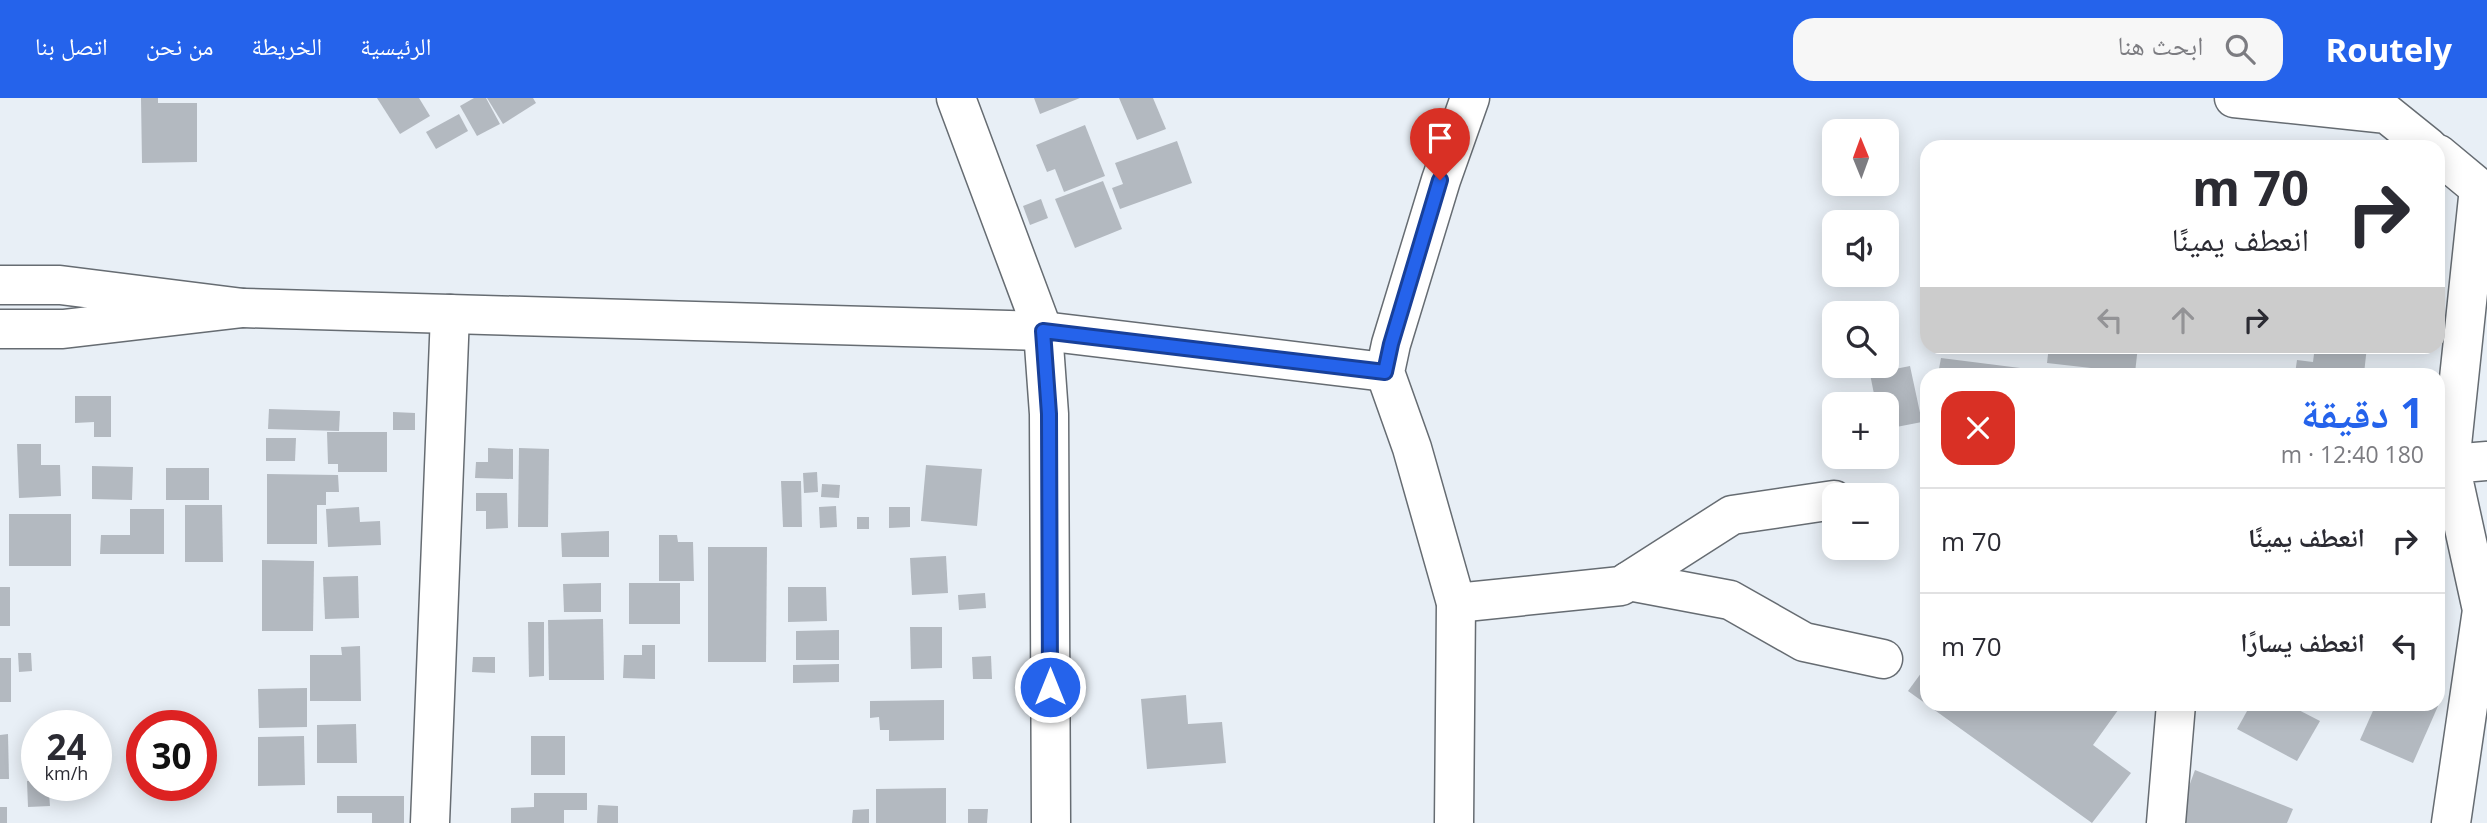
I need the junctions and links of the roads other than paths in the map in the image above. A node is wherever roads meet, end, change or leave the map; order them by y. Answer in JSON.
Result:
{"nodes":[{"id":1,"x":956,"y":98,"type":"edge"},
{"id":2,"x":1470,"y":98,"type":"edge"},
{"id":3,"x":2234,"y":98,"type":"edge"},
{"id":4,"x":2419,"y":140,"type":"edge"},
{"id":5,"x":2445,"y":159,"type":"edge"},
{"id":6,"x":2483,"y":180,"type":"edge"},
{"id":7,"x":0,"y":285,"type":"edge"},
{"id":8,"x":243,"y":308,"type":"junction"},
{"id":9,"x":450,"y":314,"type":"junction"},
{"id":10,"x":0,"y":328,"type":"edge"},
{"id":11,"x":1043,"y":331,"type":"junction"},
{"id":12,"x":1385,"y":372,"type":"junction"},
{"id":13,"x":2445,"y":459,"type":"edge"},
{"id":14,"x":2487,"y":461,"type":"edge"},
{"id":15,"x":2445,"y":466,"type":"edge"},
{"id":16,"x":2445,"y":470,"type":"edge"},
{"id":17,"x":1822,"y":502,"type":"edge"},
{"id":18,"x":1629,"y":581,"type":"junction"},
{"id":19,"x":1456,"y":603,"type":"junction"},
{"id":20,"x":1882,"y":659,"type":"dead end"},
{"id":21,"x":2174,"y":711,"type":"edge"},
{"id":22,"x":430,"y":823,"type":"edge"},
{"id":23,"x":1051,"y":823,"type":"edge"},
{"id":24,"x":1454,"y":823,"type":"edge"},
{"id":25,"x":2166,"y":823,"type":"edge"},
{"id":26,"x":2451,"y":823,"type":"edge"}],
"edges":[{"from":1,"to":11,"type":"street"},
{"from":2,"to":12,"type":"street"},
{"from":3,"to":4,"type":"street"},
{"from":5,"to":6,"type":"street"},
{"from":6,"to":13,"type":"street"},
{"from":7,"to":8,"type":"street"},
{"from":8,"to":9,"type":"street"},
{"from":8,"to":10,"type":"street"},
{"from":9,"to":11,"type":"street"},
{"from":9,"to":22,"type":"street"},
{"from":11,"to":12,"type":"street"},
{"from":11,"to":23,"type":"street"},
{"from":12,"to":19,"type":"street"},
{"from":14,"to":15,"type":"street"},
{"from":16,"to":26,"type":"street"},
{"from":17,"to":18,"type":"street"},
{"from":18,"to":19,"type":"street"},
{"from":18,"to":20,"type":"street"},
{"from":19,"to":24,"type":"street"},
{"from":21,"to":25,"type":"street"}]}
